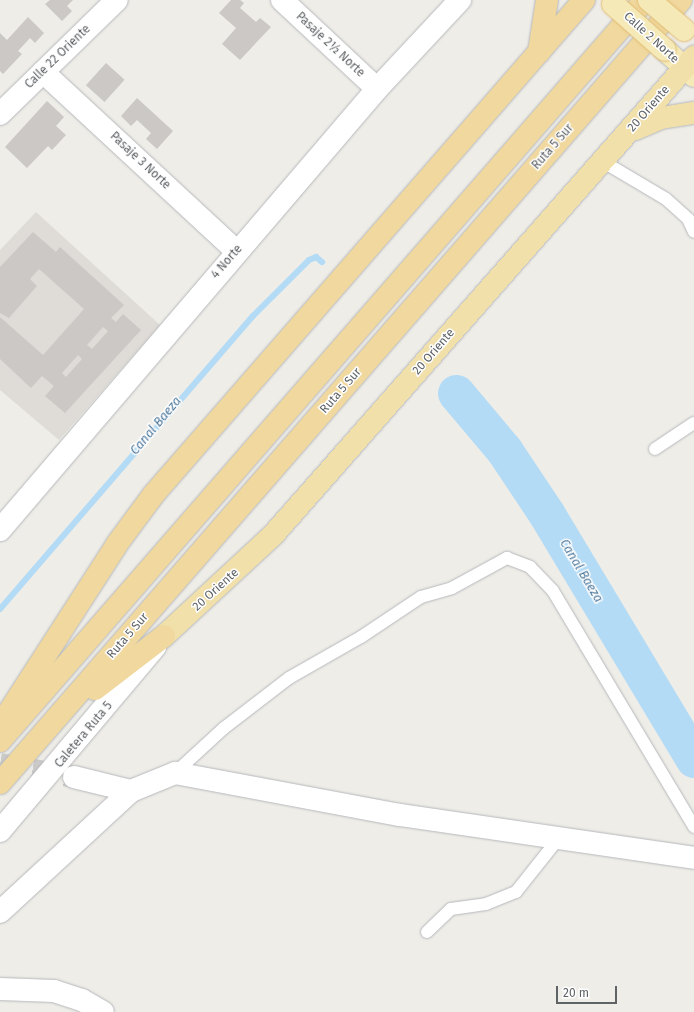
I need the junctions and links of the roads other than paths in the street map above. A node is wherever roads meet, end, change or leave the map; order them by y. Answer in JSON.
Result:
{"nodes":[{"id":1,"x":116,"y":0,"type":"edge"},
{"id":2,"x":282,"y":0,"type":"edge"},
{"id":3,"x":460,"y":0,"type":"edge"},
{"id":4,"x":547,"y":0,"type":"edge"},
{"id":5,"x":584,"y":0,"type":"edge"},
{"id":6,"x":645,"y":0,"type":"edge"},
{"id":7,"x":649,"y":0,"type":"edge"},
{"id":8,"x":681,"y":0,"type":"edge"},
{"id":9,"x":611,"y":2,"type":"edge"},
{"id":10,"x":689,"y":34,"type":"edge"},
{"id":11,"x":538,"y":52,"type":"junction"},
{"id":12,"x":691,"y":67,"type":"edge"},
{"id":13,"x":43,"y":72,"type":"junction"},
{"id":14,"x":377,"y":89,"type":"junction"},
{"id":15,"x":694,"y":113,"type":"edge"},
{"id":16,"x":0,"y":114,"type":"edge"},
{"id":17,"x":630,"y":131,"type":"junction"},
{"id":18,"x":602,"y":161,"type":"junction"},
{"id":19,"x":694,"y":232,"type":"edge"},
{"id":20,"x":236,"y":251,"type":"junction"},
{"id":21,"x":694,"y":422,"type":"edge"},
{"id":22,"x":655,"y":449,"type":"dead end"},
{"id":23,"x":0,"y":530,"type":"edge"},
{"id":24,"x":164,"y":636,"type":"junction"},
{"id":25,"x":0,"y":726,"type":"edge"},
{"id":26,"x":40,"y":737,"type":"junction"},
{"id":27,"x":0,"y":741,"type":"edge"},
{"id":28,"x":175,"y":773,"type":"junction"},
{"id":29,"x":74,"y":777,"type":"tunnel mouth"},
{"id":30,"x":0,"y":783,"type":"edge"},
{"id":31,"x":131,"y":792,"type":"junction"},
{"id":32,"x":694,"y":827,"type":"edge"},
{"id":33,"x":0,"y":831,"type":"edge"},
{"id":34,"x":558,"y":839,"type":"junction"},
{"id":35,"x":694,"y":858,"type":"edge"},
{"id":36,"x":0,"y":912,"type":"edge"},
{"id":37,"x":427,"y":932,"type":"dead end"},
{"id":38,"x":0,"y":989,"type":"edge"},
{"id":39,"x":103,"y":1012,"type":"edge"}],
"edges":[{"from":1,"to":13,"type":"street","name":"Calle 22 Oriente"},
{"from":2,"to":14,"type":"street","name":"Pasaje 2½ Norte"},
{"from":3,"to":14,"type":"street","name":"4 Norte"},
{"from":4,"to":11,"type":"highway"},
{"from":5,"to":11,"type":"highway"},
{"from":6,"to":27,"type":"highway"},
{"from":7,"to":10,"type":"main road","bridge":true},
{"from":8,"to":26,"type":"highway","name":"Ruta 5 Sur"},
{"from":9,"to":12,"type":"main road","name":"Calle 2 Norte","bridge":true},
{"from":11,"to":25,"type":"highway"},
{"from":12,"to":17,"type":"highway","name":"20 Oriente"},
{"from":13,"to":16,"type":"street","name":"Calle 22 Oriente"},
{"from":13,"to":20,"type":"street","name":"Pasaje 3 Norte"},
{"from":14,"to":20,"type":"street","name":"4 Norte"},
{"from":15,"to":17,"type":"highway"},
{"from":17,"to":18,"type":"highway","name":"20 Oriente"},
{"from":18,"to":19,"type":"lane"},
{"from":18,"to":24,"type":"highway","name":"20 Oriente"},
{"from":20,"to":23,"type":"street","name":"4 Norte"},
{"from":21,"to":22,"type":"lane"},
{"from":24,"to":26,"type":"highway"},
{"from":24,"to":33,"type":"street","name":"Caletera Ruta 5"},
{"from":26,"to":30,"type":"highway","name":"Ruta 5 Sur"},
{"from":28,"to":31,"type":"street"},
{"from":28,"to":32,"type":"lane"},
{"from":28,"to":34,"type":"street"},
{"from":29,"to":31,"type":"street"},
{"from":31,"to":36,"type":"street"},
{"from":34,"to":35,"type":"street"},
{"from":34,"to":37,"type":"lane"},
{"from":38,"to":39,"type":"street"}]}
